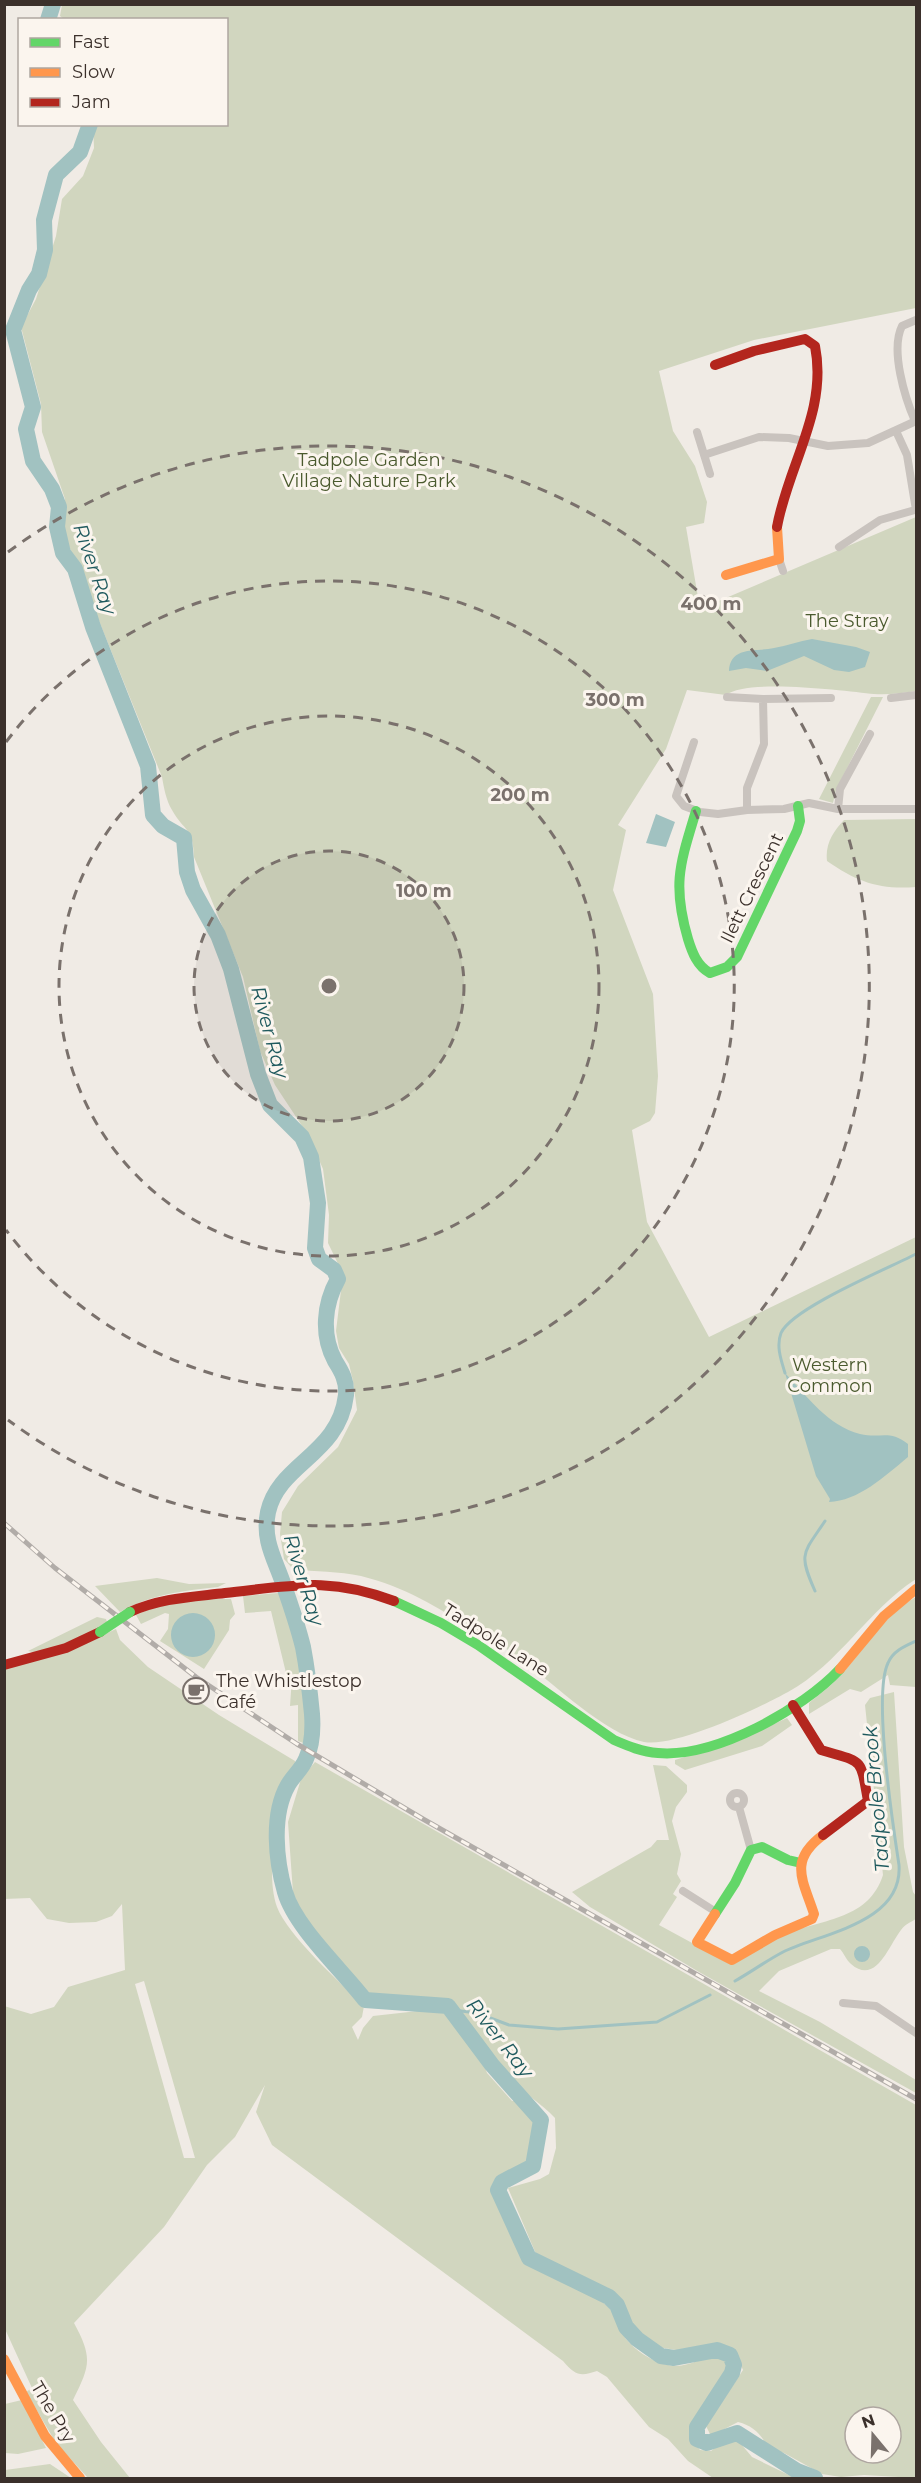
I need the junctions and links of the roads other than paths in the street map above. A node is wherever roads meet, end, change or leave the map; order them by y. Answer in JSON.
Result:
{"nodes":[{"id":1,"x":916,"y":320,"type":"edge"},
{"id":2,"x":715,"y":365,"type":"dead end"},
{"id":3,"x":916,"y":421,"type":"edge"},
{"id":4,"x":896,"y":431,"type":"junction"},
{"id":5,"x":697,"y":432,"type":"dead end"},
{"id":6,"x":803,"y":442,"type":"junction"},
{"id":7,"x":704,"y":455,"type":"junction"},
{"id":8,"x":710,"y":474,"type":"dead end"},
{"id":9,"x":916,"y":510,"type":"edge"},
{"id":10,"x":839,"y":547,"type":"dead end"},
{"id":11,"x":779,"y":560,"type":"junction"},
{"id":12,"x":783,"y":571,"type":"dead end"},
{"id":13,"x":726,"y":575,"type":"dead end"},
{"id":14,"x":916,"y":695,"type":"edge"},
{"id":15,"x":728,"y":697,"type":"dead end"},
{"id":16,"x":831,"y":698,"type":"dead end"},
{"id":17,"x":891,"y":698,"type":"dead end"},
{"id":18,"x":763,"y":699,"type":"junction"},
{"id":19,"x":870,"y":734,"type":"dead end"},
{"id":20,"x":694,"y":742,"type":"dead end"},
{"id":21,"x":798,"y":806,"type":"junction"},
{"id":22,"x":838,"y":809,"type":"junction"},
{"id":23,"x":916,"y":809,"type":"edge"},
{"id":24,"x":747,"y":810,"type":"junction"},
{"id":25,"x":696,"y":811,"type":"junction"},
{"id":26,"x":916,"y":1589,"type":"edge"},
{"id":27,"x":4,"y":1665,"type":"edge"},
{"id":28,"x":794,"y":1705,"type":"junction"},
{"id":29,"x":739,"y":1807,"type":"dead end"},
{"id":30,"x":751,"y":1850,"type":"junction"},
{"id":31,"x":801,"y":1863,"type":"junction"},
{"id":32,"x":683,"y":1891,"type":"dead end"},
{"id":33,"x":716,"y":1912,"type":"junction"},
{"id":34,"x":843,"y":2003,"type":"dead end"},
{"id":35,"x":916,"y":2033,"type":"edge"},
{"id":36,"x":4,"y":2359,"type":"edge"},
{"id":37,"x":80,"y":2478,"type":"edge"}],
"edges":[{"from":1,"to":3,"type":"street"},
{"from":2,"to":6,"type":"street"},
{"from":3,"to":4,"type":"street"},
{"from":4,"to":6,"type":"street"},
{"from":4,"to":9,"type":"street"},
{"from":5,"to":7,"type":"street"},
{"from":6,"to":7,"type":"street"},
{"from":6,"to":11,"type":"street"},
{"from":7,"to":8,"type":"street"},
{"from":9,"to":10,"type":"street"},
{"from":11,"to":12,"type":"street"},
{"from":11,"to":13,"type":"street"},
{"from":14,"to":17,"type":"street"},
{"from":15,"to":18,"type":"street"},
{"from":16,"to":18,"type":"street"},
{"from":18,"to":24,"type":"street"},
{"from":19,"to":22,"type":"street"},
{"from":20,"to":25,"type":"street"},
{"from":21,"to":22,"type":"street"},
{"from":21,"to":24,"type":"street"},
{"from":21,"to":25,"type":"street","name":"Ilett Crescent"},
{"from":22,"to":23,"type":"street"},
{"from":24,"to":25,"type":"street"},
{"from":26,"to":28,"type":"street","name":"Tadpole Lane"},
{"from":27,"to":28,"type":"street","name":"Tadpole Lane","bridge":true},
{"from":28,"to":31,"type":"street"},
{"from":29,"to":30,"type":"street"},
{"from":30,"to":31,"type":"street"},
{"from":30,"to":33,"type":"street"},
{"from":31,"to":33,"type":"street"},
{"from":32,"to":33,"type":"street"},
{"from":34,"to":35,"type":"street"},
{"from":36,"to":37,"type":"street","name":"The Pry"}]}
